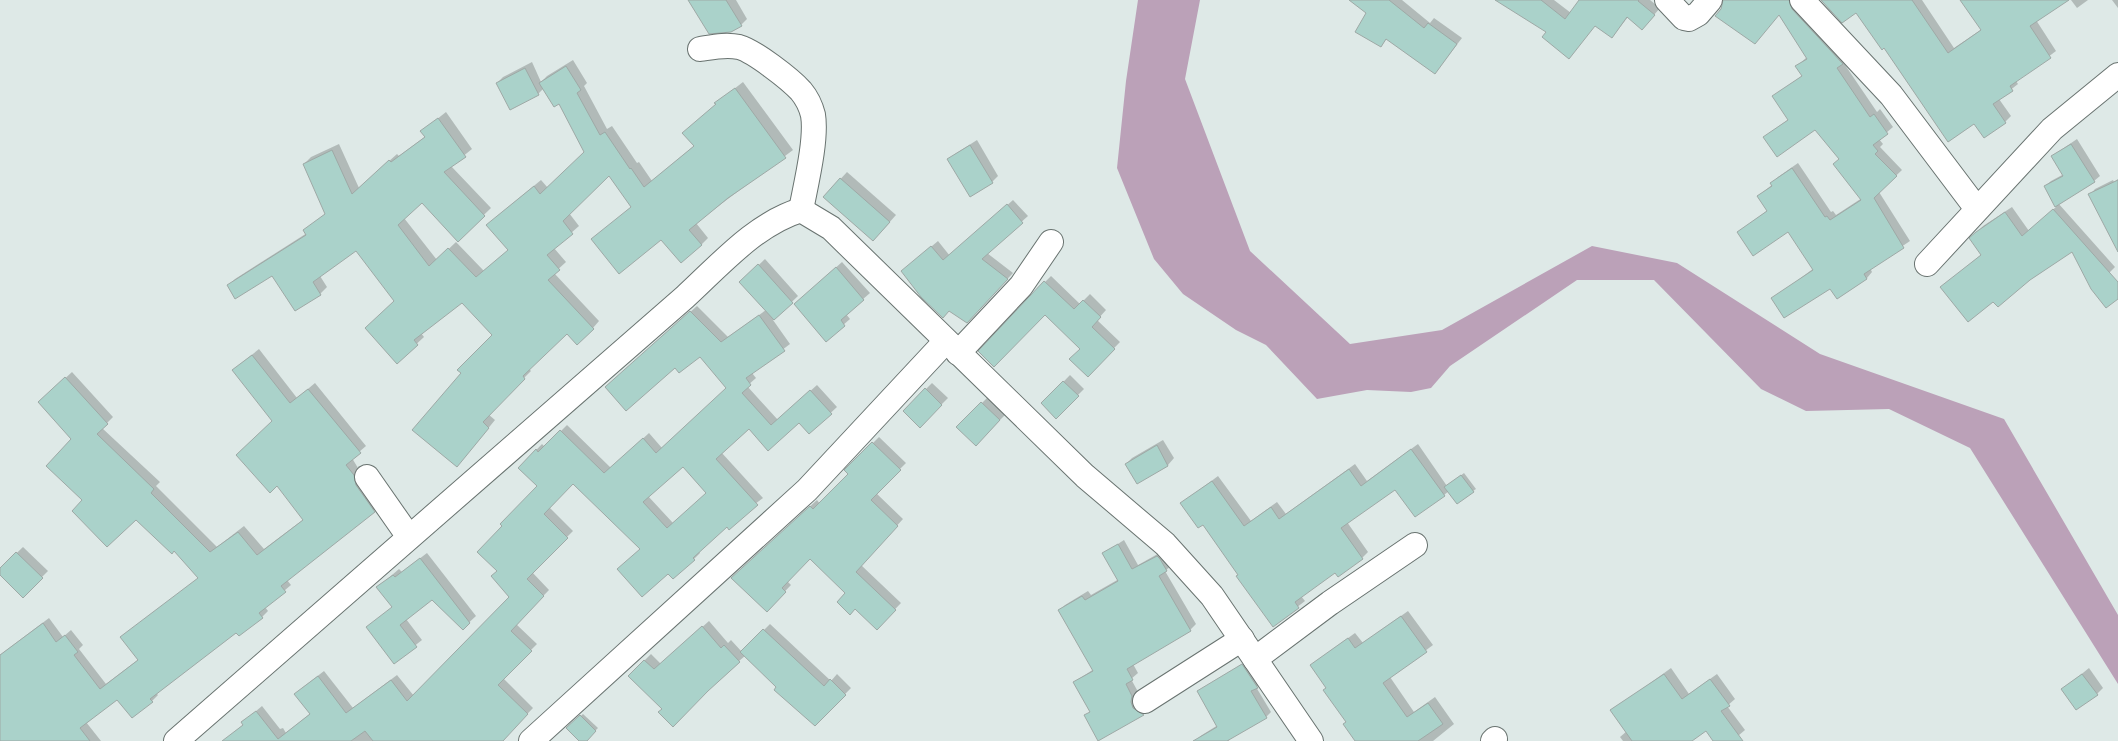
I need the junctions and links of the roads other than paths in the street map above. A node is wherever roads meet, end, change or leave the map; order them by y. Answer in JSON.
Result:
{"nodes":[{"id":1,"x":1668,"y":0,"type":"edge"},
{"id":2,"x":1710,"y":0,"type":"edge"},
{"id":3,"x":1802,"y":0,"type":"edge"},
{"id":4,"x":700,"y":48,"type":"dead end"},
{"id":5,"x":2118,"y":75,"type":"edge"},
{"id":6,"x":1977,"y":209,"type":"junction"},
{"id":7,"x":801,"y":210,"type":"junction"},
{"id":8,"x":1051,"y":242,"type":"dead end"},
{"id":9,"x":1927,"y":264,"type":"dead end"},
{"id":10,"x":952,"y":347,"type":"junction"},
{"id":11,"x":367,"y":477,"type":"dead end"},
{"id":12,"x":410,"y":537,"type":"junction"},
{"id":13,"x":1415,"y":545,"type":"dead end"},
{"id":14,"x":1242,"y":639,"type":"junction"},
{"id":15,"x":1256,"y":659,"type":"junction"},
{"id":16,"x":1145,"y":701,"type":"dead end"},
{"id":17,"x":176,"y":741,"type":"edge"},
{"id":18,"x":531,"y":741,"type":"edge"},
{"id":19,"x":1311,"y":741,"type":"edge"}],
"edges":[{"from":1,"to":2,"type":"street"},
{"from":3,"to":6,"type":"street"},
{"from":4,"to":7,"type":"street"},
{"from":5,"to":6,"type":"street"},
{"from":6,"to":9,"type":"street"},
{"from":7,"to":10,"type":"street"},
{"from":7,"to":12,"type":"street"},
{"from":8,"to":10,"type":"street"},
{"from":10,"to":14,"type":"street"},
{"from":10,"to":18,"type":"street"},
{"from":11,"to":12,"type":"street"},
{"from":12,"to":17,"type":"street"},
{"from":13,"to":15,"type":"street"},
{"from":14,"to":15,"type":"street"},
{"from":14,"to":16,"type":"street"},
{"from":15,"to":19,"type":"street"}]}
